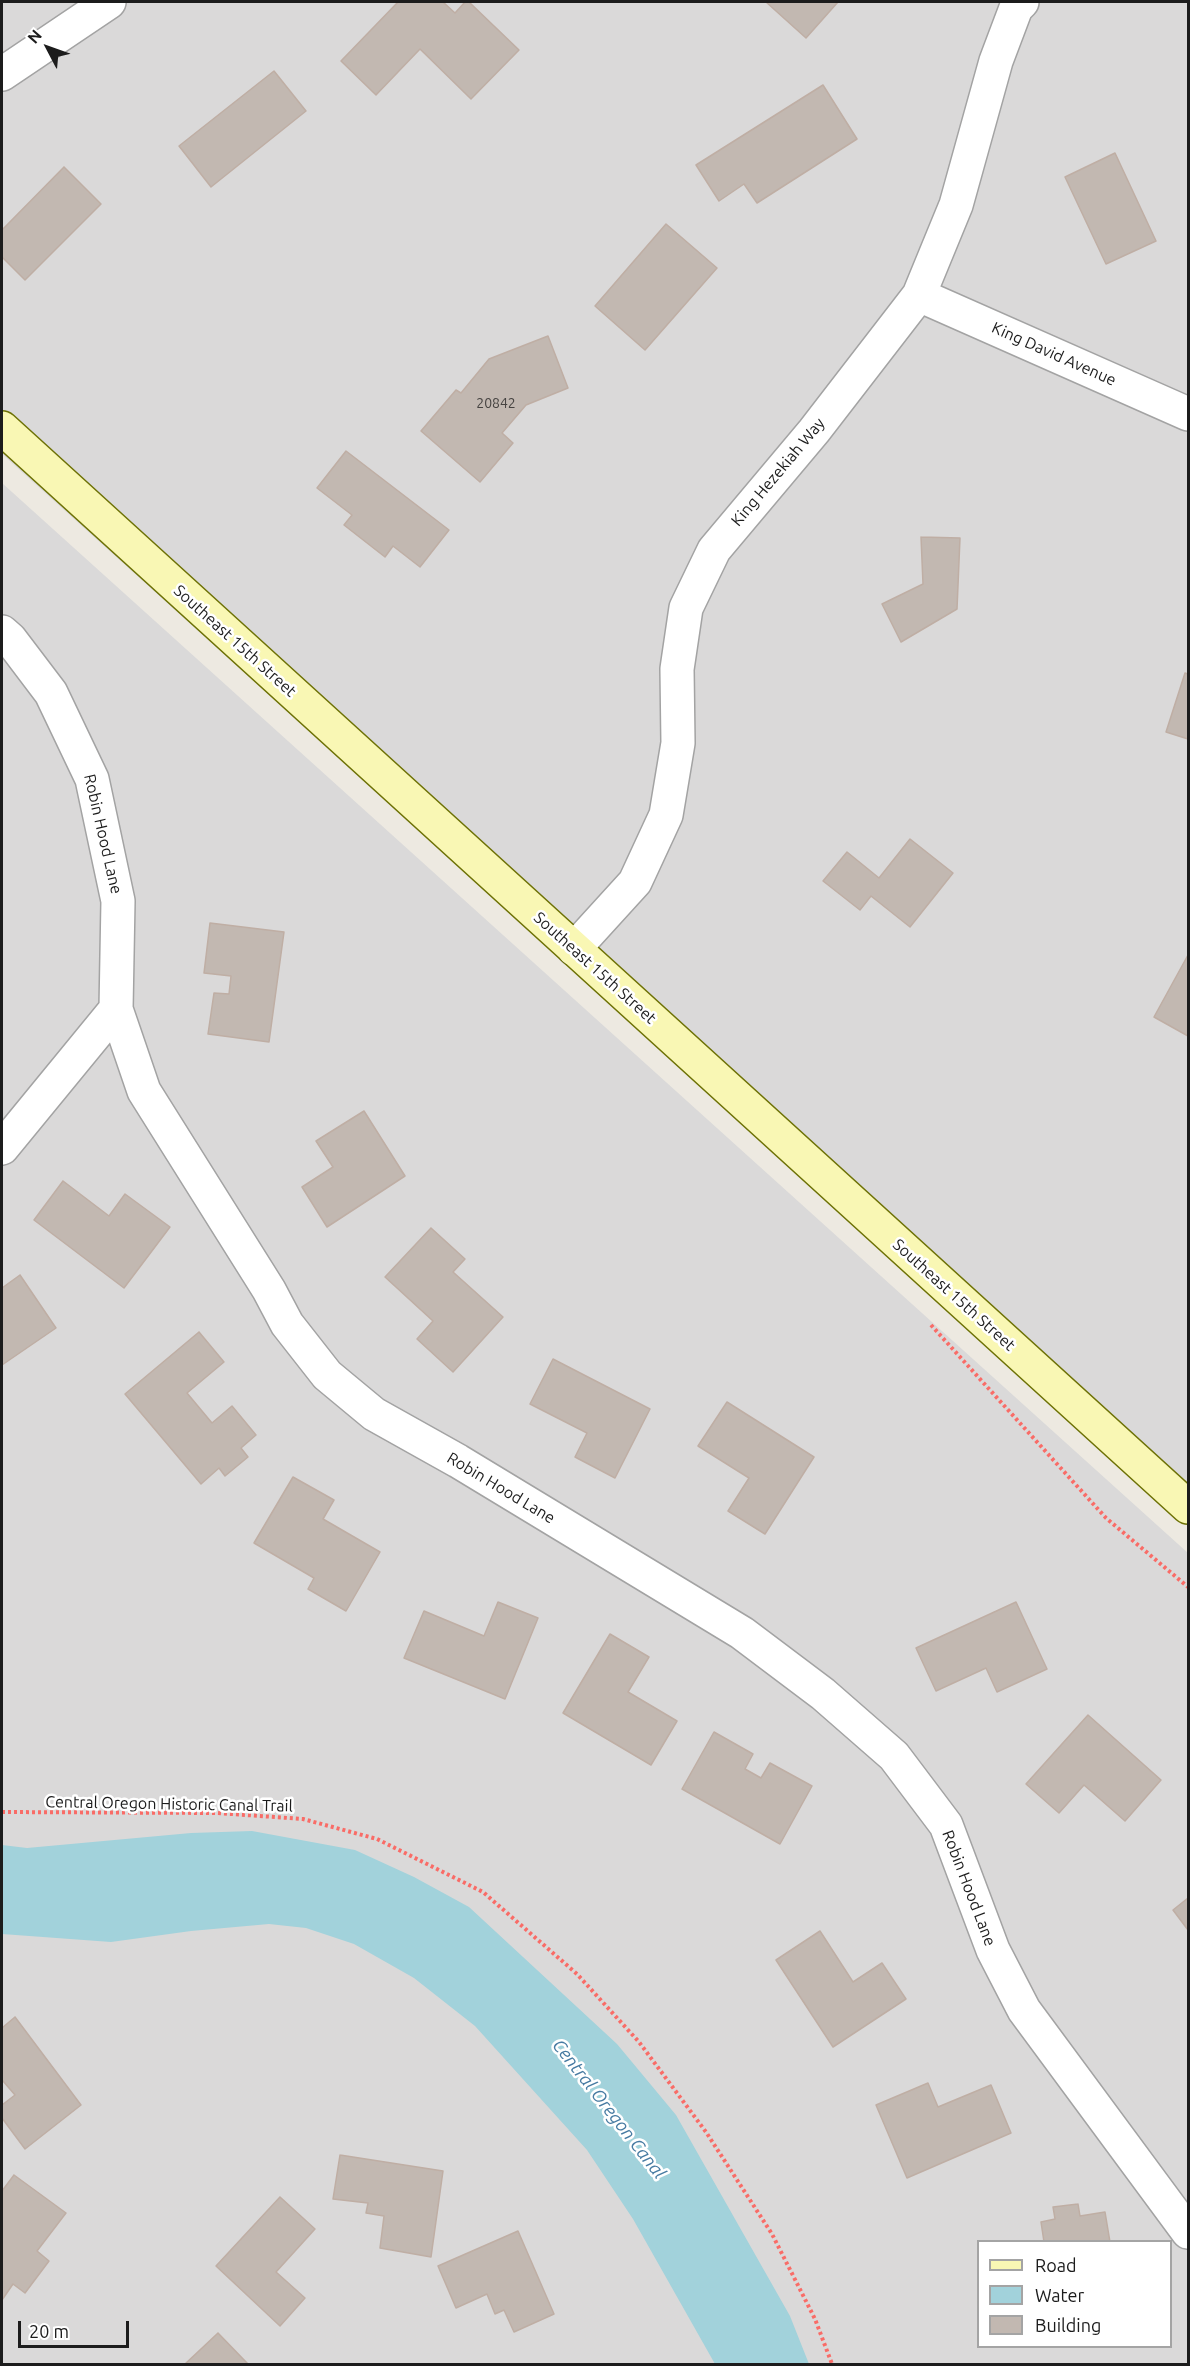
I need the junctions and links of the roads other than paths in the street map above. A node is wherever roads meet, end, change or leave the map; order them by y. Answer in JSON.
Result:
{"nodes":[{"id":1,"x":109,"y":2,"type":"edge"},
{"id":2,"x":1022,"y":2,"type":"edge"},
{"id":3,"x":2,"y":74,"type":"edge"},
{"id":4,"x":919,"y":295,"type":"junction"},
{"id":5,"x":1188,"y":414,"type":"edge"},
{"id":6,"x":2,"y":428,"type":"edge"},
{"id":7,"x":2,"y":632,"type":"edge"},
{"id":8,"x":574,"y":949,"type":"junction"},
{"id":9,"x":116,"y":1009,"type":"junction"},
{"id":10,"x":2,"y":1148,"type":"edge"},
{"id":11,"x":1188,"y":1507,"type":"edge"},
{"id":12,"x":1188,"y":2232,"type":"edge"}],
"edges":[{"from":1,"to":3,"type":"street"},
{"from":2,"to":4,"type":"street","name":"King Hezekiah Way"},
{"from":4,"to":5,"type":"street","name":"King David Avenue"},
{"from":4,"to":8,"type":"street","name":"King Hezekiah Way"},
{"from":6,"to":8,"type":"main road","name":"Southeast 15th Street"},
{"from":7,"to":9,"type":"street","name":"Robin Hood Lane"},
{"from":8,"to":11,"type":"main road","name":"Southeast 15th Street"},
{"from":9,"to":10,"type":"street"},
{"from":9,"to":12,"type":"street","name":"Robin Hood Lane"}]}
